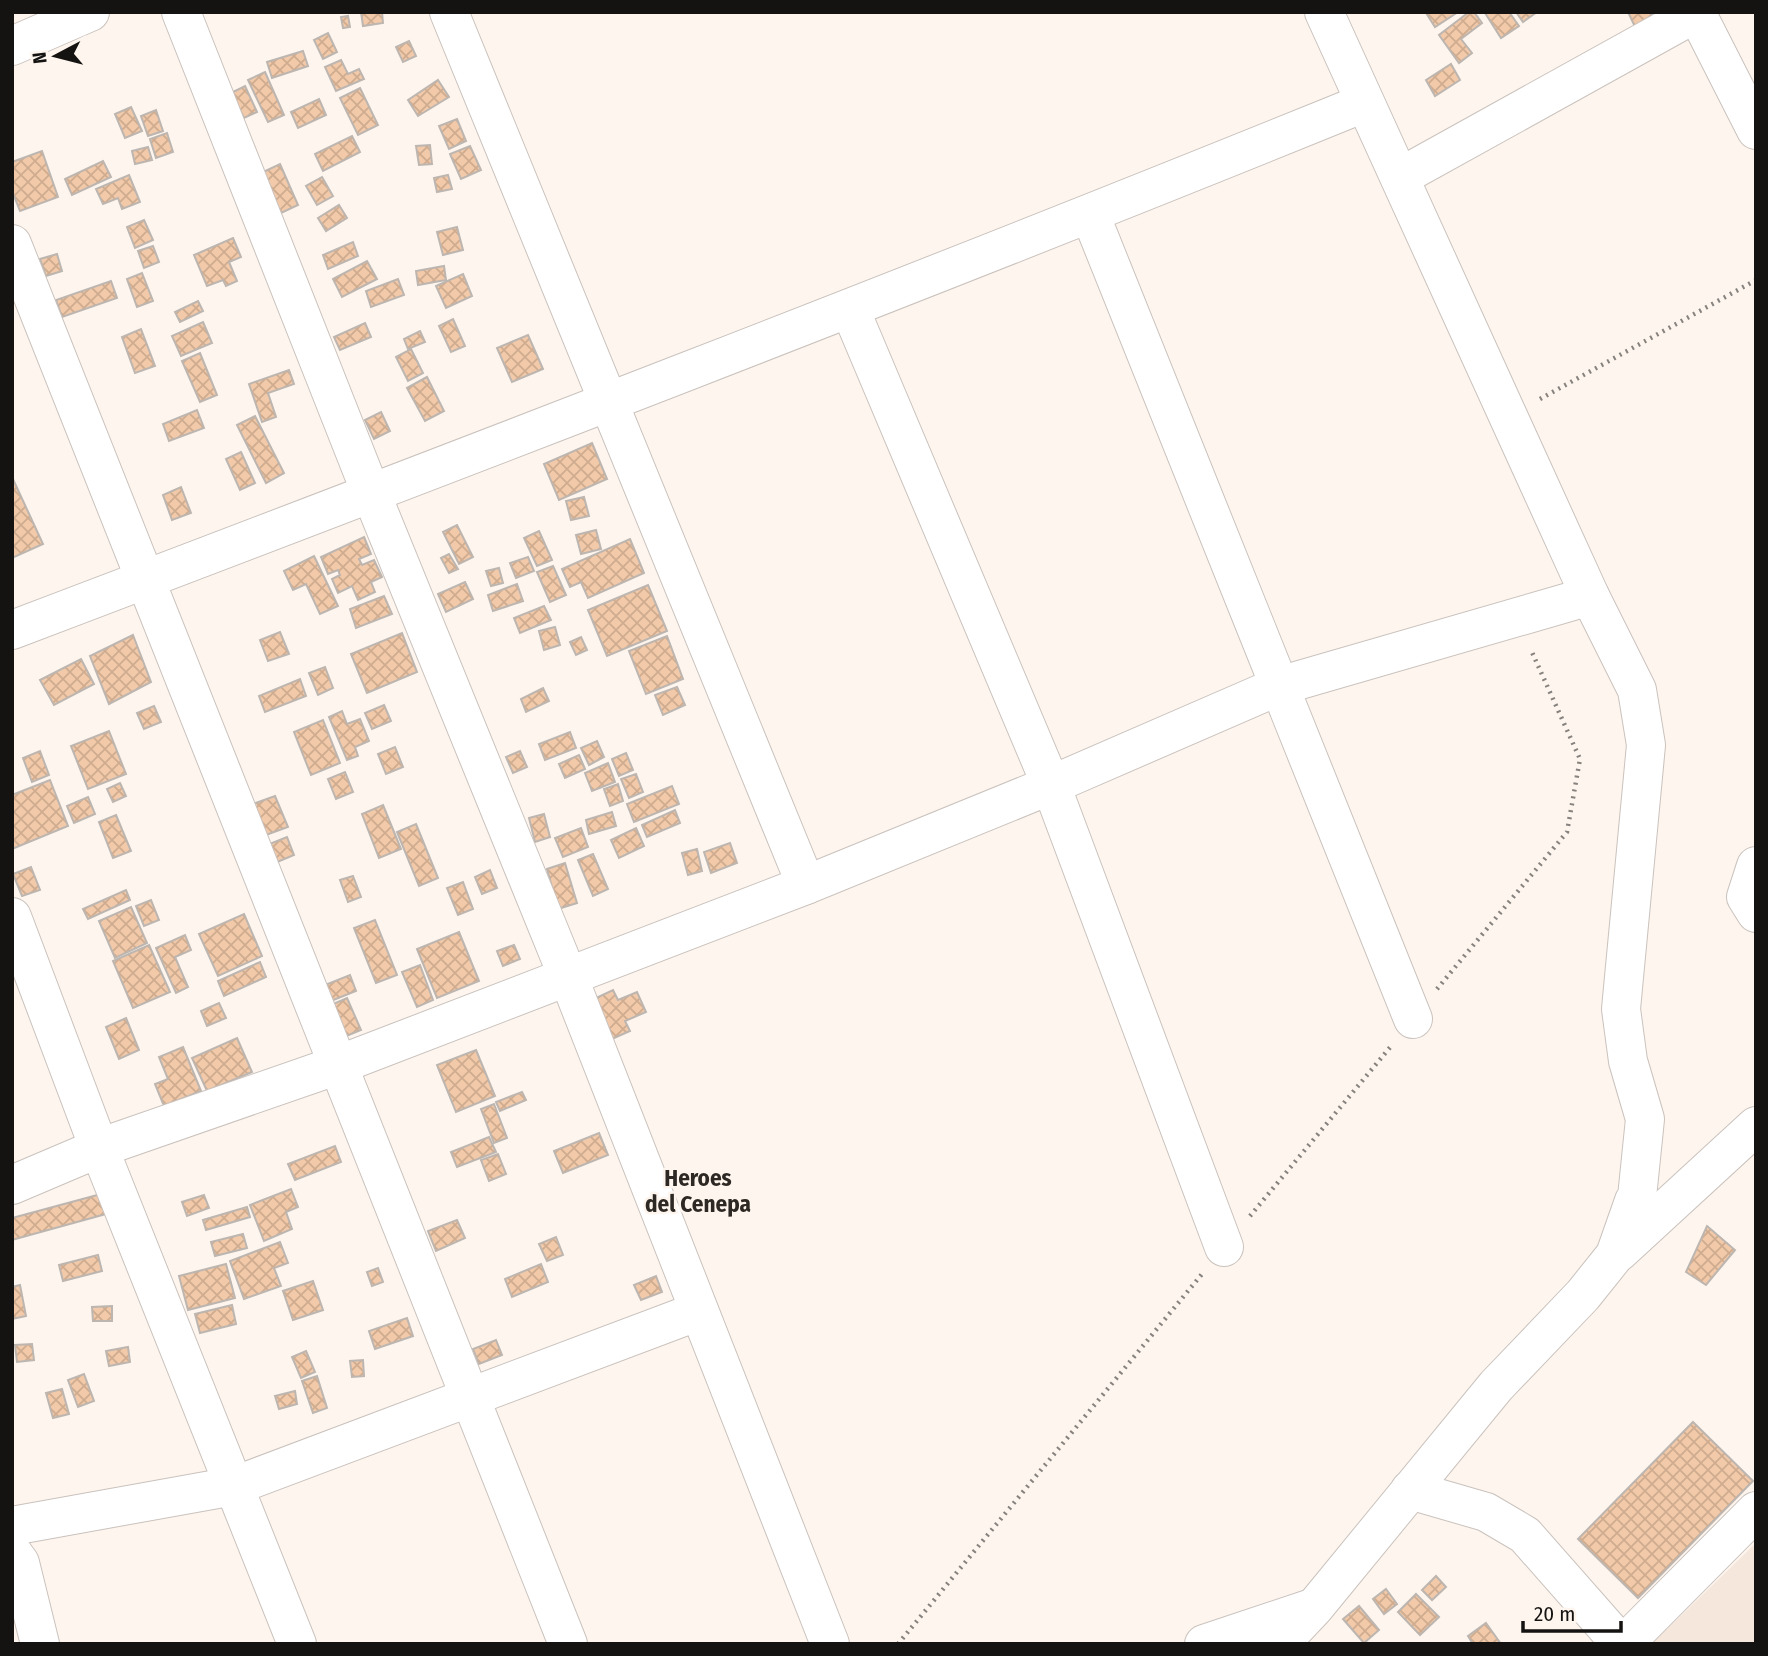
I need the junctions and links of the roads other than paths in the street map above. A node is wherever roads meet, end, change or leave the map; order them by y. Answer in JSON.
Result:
{"nodes":[{"id":1,"x":90,"y":12,"type":"edge"},
{"id":2,"x":181,"y":12,"type":"edge"},
{"id":3,"x":449,"y":12,"type":"edge"},
{"id":4,"x":1324,"y":12,"type":"edge"},
{"id":5,"x":1696,"y":12,"type":"edge"},
{"id":6,"x":12,"y":46,"type":"edge"},
{"id":7,"x":1364,"y":103,"type":"junction"},
{"id":8,"x":1756,"y":130,"type":"edge"},
{"id":9,"x":1399,"y":177,"type":"junction"},
{"id":10,"x":1090,"y":214,"type":"junction"},
{"id":11,"x":12,"y":244,"type":"edge"},
{"id":12,"x":850,"y":309,"type":"junction"},
{"id":13,"x":608,"y":403,"type":"junction"},
{"id":14,"x":371,"y":494,"type":"junction"},
{"id":15,"x":145,"y":580,"type":"junction"},
{"id":16,"x":1590,"y":596,"type":"junction"},
{"id":17,"x":12,"y":630,"type":"edge"},
{"id":18,"x":1279,"y":686,"type":"junction"},
{"id":19,"x":1051,"y":785,"type":"junction"},
{"id":20,"x":1756,"y":866,"type":"edge"},
{"id":21,"x":806,"y":885,"type":"junction"},
{"id":22,"x":1756,"y":913,"type":"edge"},
{"id":23,"x":12,"y":918,"type":"edge"},
{"id":24,"x":568,"y":976,"type":"junction"},
{"id":25,"x":1413,"y":1019,"type":"road end"},
{"id":26,"x":338,"y":1065,"type":"junction"},
{"id":27,"x":1756,"y":1126,"type":"edge"},
{"id":28,"x":99,"y":1148,"type":"junction"},
{"id":29,"x":12,"y":1185,"type":"edge"},
{"id":30,"x":1224,"y":1247,"type":"road end"},
{"id":31,"x":1615,"y":1255,"type":"junction"},
{"id":32,"x":699,"y":1311,"type":"junction"},
{"id":33,"x":470,"y":1397,"type":"junction"},
{"id":34,"x":234,"y":1486,"type":"junction"},
{"id":35,"x":1410,"y":1490,"type":"junction"},
{"id":36,"x":1756,"y":1511,"type":"edge"},
{"id":37,"x":12,"y":1526,"type":"edge"},
{"id":38,"x":12,"y":1552,"type":"edge"},
{"id":39,"x":1314,"y":1608,"type":"junction"},
{"id":40,"x":40,"y":1644,"type":"edge"},
{"id":41,"x":297,"y":1644,"type":"edge"},
{"id":42,"x":568,"y":1644,"type":"edge"},
{"id":43,"x":830,"y":1644,"type":"edge"},
{"id":44,"x":1204,"y":1644,"type":"edge"},
{"id":45,"x":1280,"y":1644,"type":"edge"},
{"id":46,"x":1623,"y":1644,"type":"edge"}],
"edges":[{"from":1,"to":6,"type":"street"},
{"from":2,"to":14,"type":"street"},
{"from":3,"to":13,"type":"street"},
{"from":4,"to":7,"type":"street"},
{"from":5,"to":8,"type":"street"},
{"from":5,"to":9,"type":"street"},
{"from":7,"to":9,"type":"street"},
{"from":7,"to":10,"type":"street"},
{"from":9,"to":16,"type":"street"},
{"from":10,"to":12,"type":"street"},
{"from":10,"to":18,"type":"street"},
{"from":11,"to":15,"type":"street"},
{"from":12,"to":13,"type":"street"},
{"from":12,"to":19,"type":"street"},
{"from":13,"to":14,"type":"street"},
{"from":13,"to":21,"type":"street"},
{"from":14,"to":15,"type":"street"},
{"from":14,"to":24,"type":"street"},
{"from":15,"to":17,"type":"street"},
{"from":15,"to":26,"type":"street"},
{"from":16,"to":18,"type":"street"},
{"from":16,"to":31,"type":"street"},
{"from":18,"to":19,"type":"street"},
{"from":18,"to":25,"type":"street"},
{"from":19,"to":21,"type":"street"},
{"from":19,"to":30,"type":"street"},
{"from":20,"to":22,"type":"street"},
{"from":21,"to":24,"type":"street"},
{"from":23,"to":28,"type":"street"},
{"from":24,"to":26,"type":"street"},
{"from":24,"to":32,"type":"street"},
{"from":26,"to":28,"type":"street"},
{"from":26,"to":33,"type":"street"},
{"from":27,"to":31,"type":"street"},
{"from":28,"to":29,"type":"street"},
{"from":28,"to":34,"type":"street"},
{"from":31,"to":35,"type":"street"},
{"from":32,"to":33,"type":"street"},
{"from":32,"to":43,"type":"street"},
{"from":33,"to":34,"type":"street"},
{"from":33,"to":42,"type":"street"},
{"from":34,"to":37,"type":"street"},
{"from":34,"to":41,"type":"street"},
{"from":35,"to":39,"type":"street"},
{"from":35,"to":46,"type":"street"},
{"from":36,"to":46,"type":"street"},
{"from":38,"to":40,"type":"street"},
{"from":39,"to":44,"type":"street"},
{"from":39,"to":45,"type":"street"}]}
